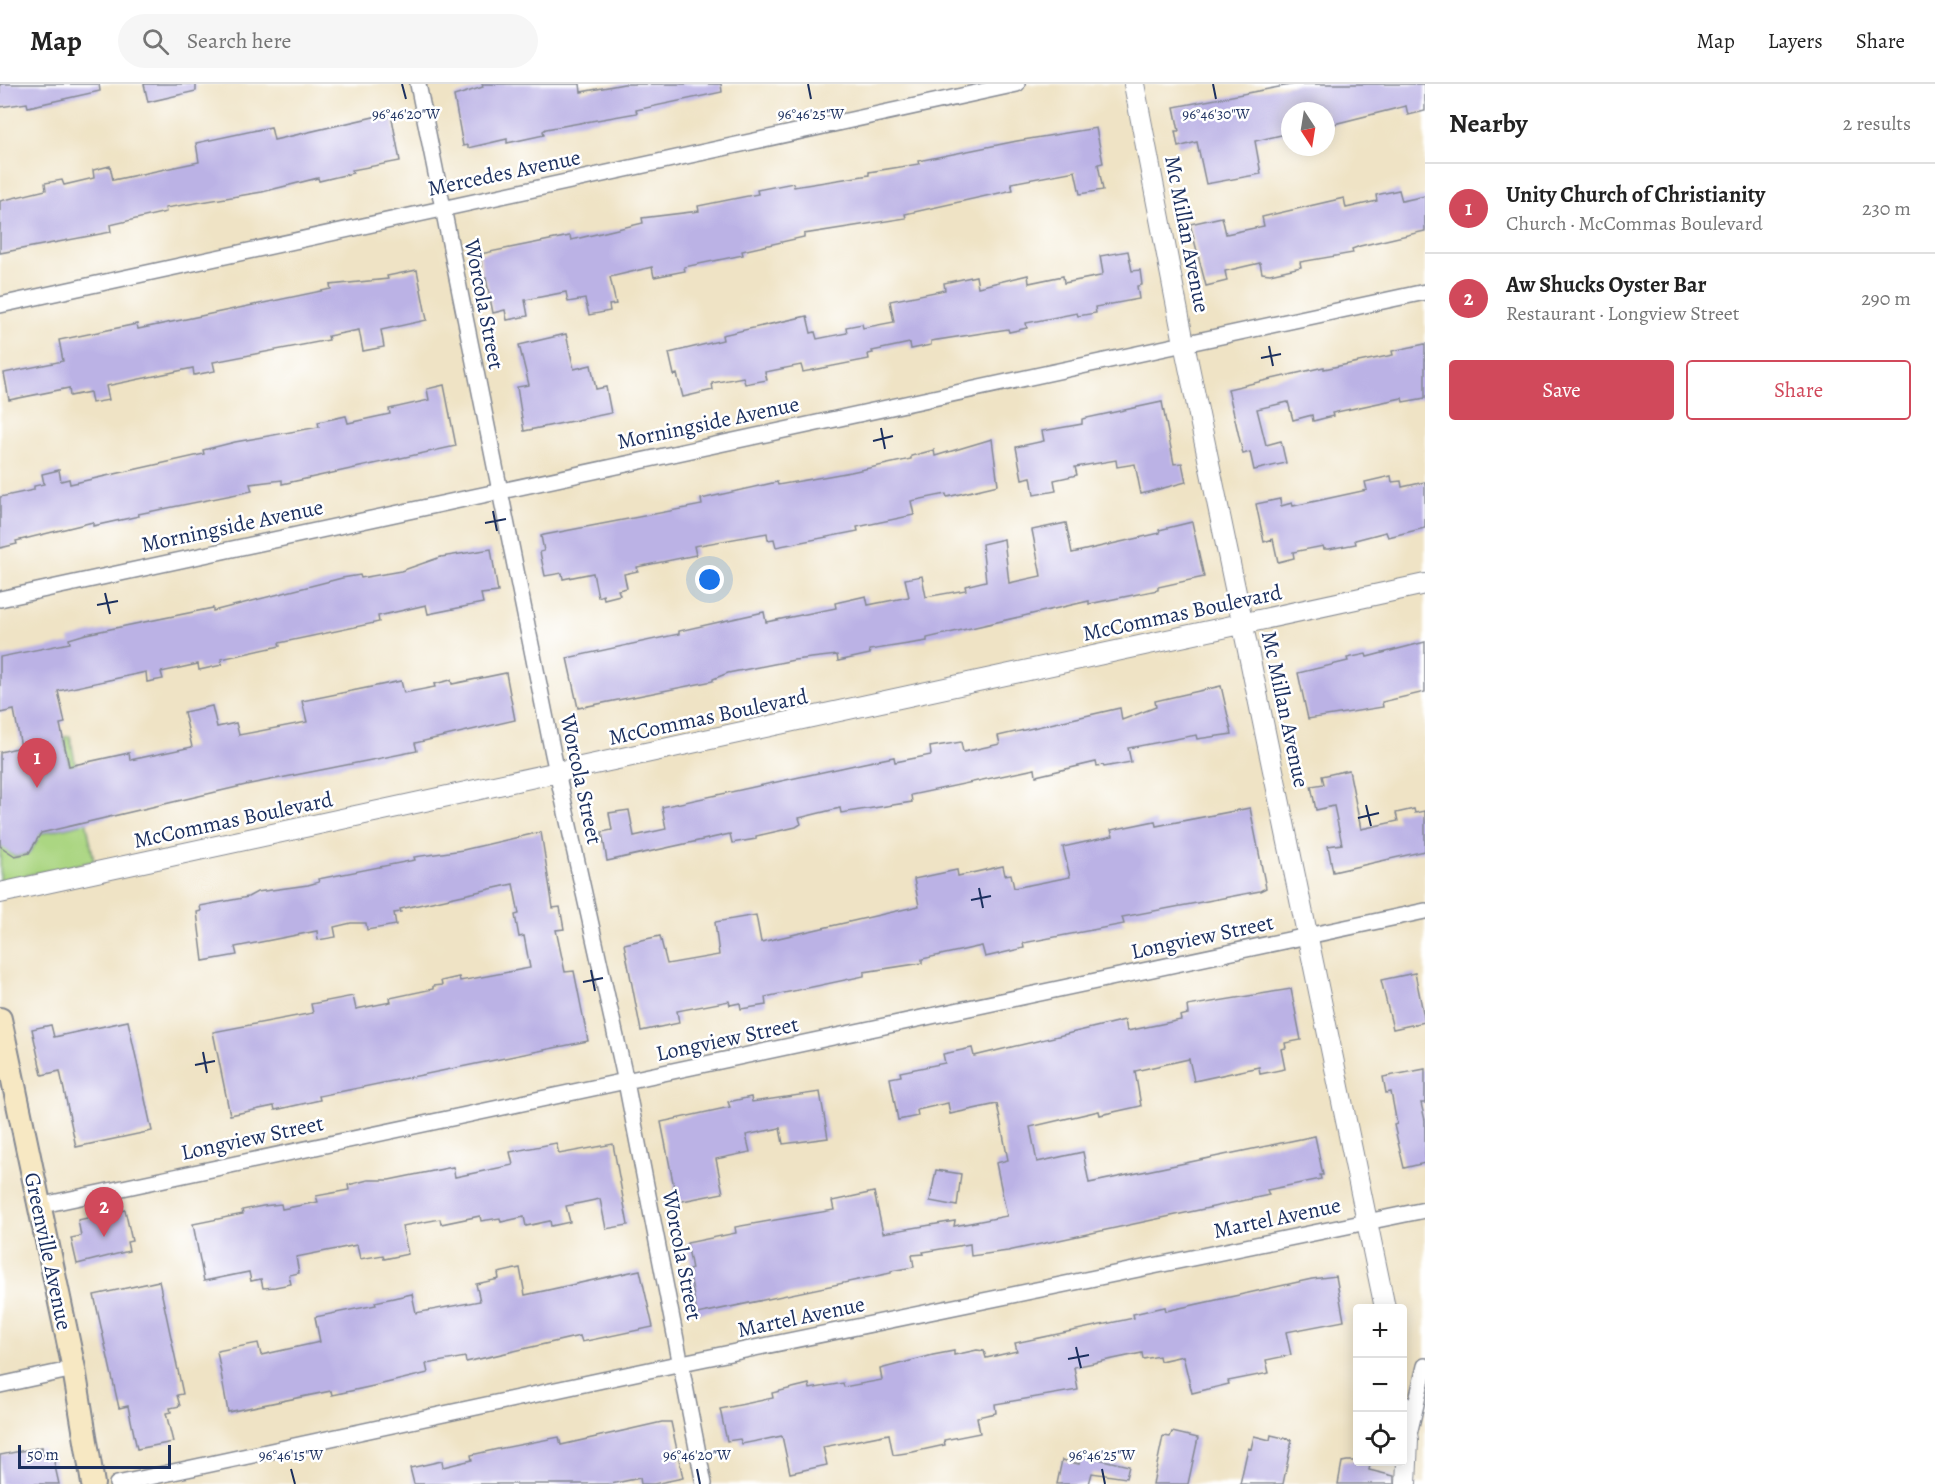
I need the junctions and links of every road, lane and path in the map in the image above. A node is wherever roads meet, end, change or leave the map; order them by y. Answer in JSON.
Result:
{"nodes":[{"id":1,"x":418,"y":84,"type":"edge"},
{"id":2,"x":1017,"y":84,"type":"edge"},
{"id":3,"x":1134,"y":84,"type":"edge"},
{"id":4,"x":443,"y":208,"type":"junction"},
{"id":5,"x":1425,"y":292,"type":"edge"},
{"id":6,"x":0,"y":305,"type":"edge"},
{"id":7,"x":1184,"y":344,"type":"junction"},
{"id":8,"x":500,"y":490,"type":"junction"},
{"id":9,"x":1425,"y":584,"type":"edge"},
{"id":10,"x":0,"y":599,"type":"edge"},
{"id":11,"x":1244,"y":622,"type":"junction"},
{"id":12,"x":557,"y":774,"type":"junction"},
{"id":13,"x":0,"y":893,"type":"edge"},
{"id":14,"x":1425,"y":911,"type":"edge"},
{"id":15,"x":1308,"y":937,"type":"junction"},
{"id":16,"x":0,"y":1019,"type":"edge"},
{"id":17,"x":626,"y":1082,"type":"junction"},
{"id":18,"x":38,"y":1206,"type":"junction"},
{"id":19,"x":1425,"y":1210,"type":"edge"},
{"id":20,"x":1367,"y":1221,"type":"junction"},
{"id":21,"x":1384,"y":1304,"type":"edge"},
{"id":22,"x":682,"y":1363,"type":"junction"},
{"id":23,"x":1425,"y":1366,"type":"edge"},
{"id":24,"x":74,"y":1369,"type":"junction"},
{"id":25,"x":0,"y":1385,"type":"edge"},
{"id":26,"x":1403,"y":1412,"type":"edge"},
{"id":27,"x":1408,"y":1440,"type":"junction"},
{"id":28,"x":93,"y":1484,"type":"edge"},
{"id":29,"x":117,"y":1484,"type":"edge"},
{"id":30,"x":704,"y":1484,"type":"edge"},
{"id":31,"x":1406,"y":1484,"type":"edge"}],
"edges":[{"from":1,"to":4,"type":"street","name":"Worcola Street"},
{"from":2,"to":4,"type":"street","name":"Mercedes Avenue"},
{"from":3,"to":7,"type":"street","name":"Mc Millan Avenue"},
{"from":4,"to":6,"type":"street","name":"Mercedes Avenue"},
{"from":4,"to":8,"type":"street","name":"Worcola Street"},
{"from":5,"to":7,"type":"street","name":"Morningside Avenue"},
{"from":7,"to":8,"type":"street","name":"Morningside Avenue"},
{"from":7,"to":11,"type":"street","name":"Mc Millan Avenue"},
{"from":8,"to":10,"type":"street","name":"Morningside Avenue"},
{"from":8,"to":12,"type":"street","name":"Worcola Street"},
{"from":9,"to":11,"type":"street","name":"McCommas Boulevard"},
{"from":11,"to":12,"type":"street","name":"McCommas Boulevard"},
{"from":11,"to":15,"type":"street","name":"Mc Millan Avenue"},
{"from":12,"to":13,"type":"street","name":"McCommas Boulevard"},
{"from":12,"to":17,"type":"street","name":"Worcola Street"},
{"from":14,"to":15,"type":"street","name":"Longview Street"},
{"from":15,"to":17,"type":"street","name":"Longview Street"},
{"from":15,"to":20,"type":"street","name":"Mc Millan Avenue"},
{"from":16,"to":18,"type":"main road","name":"Greenville Avenue"},
{"from":17,"to":18,"type":"street","name":"Longview Street"},
{"from":17,"to":22,"type":"street","name":"Worcola Street"},
{"from":18,"to":24,"type":"main road","name":"Greenville Avenue"},
{"from":19,"to":20,"type":"street","name":"Martel Avenue"},
{"from":20,"to":21,"type":"street","name":"Mc Millan Avenue"},
{"from":20,"to":22,"type":"street","name":"Martel Avenue"},
{"from":22,"to":29,"type":"street","name":"Martel Avenue"},
{"from":22,"to":30,"type":"street","name":"Worcola Street"},
{"from":23,"to":27,"type":"street"},
{"from":24,"to":25,"type":"street"},
{"from":24,"to":28,"type":"main road","name":"Greenville Avenue"},
{"from":26,"to":27,"type":"street"},
{"from":27,"to":31,"type":"street"}]}
